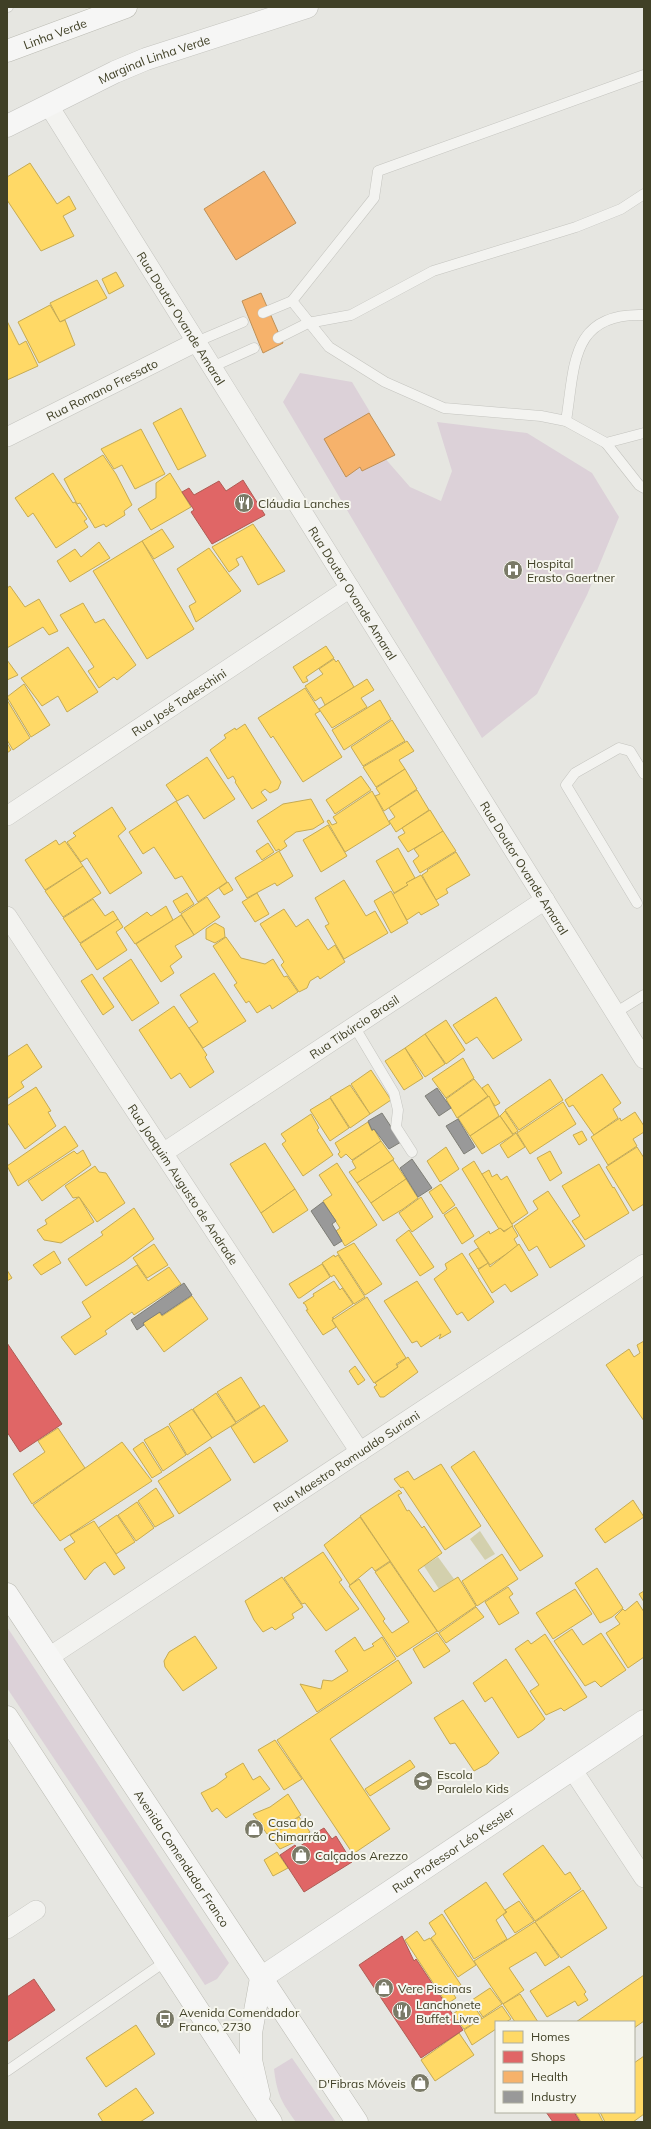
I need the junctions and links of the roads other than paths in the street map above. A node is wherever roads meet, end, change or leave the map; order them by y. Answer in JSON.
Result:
{"nodes":[{"id":1,"x":126,"y":7,"type":"edge"},
{"id":2,"x":307,"y":7,"type":"edge"},
{"id":3,"x":55,"y":32,"type":"junction"},
{"id":4,"x":7,"y":51,"type":"edge"},
{"id":5,"x":7,"y":61,"type":"edge"},
{"id":6,"x":643,"y":75,"type":"edge"},
{"id":7,"x":49,"y":106,"type":"junction"},
{"id":8,"x":7,"y":126,"type":"edge"},
{"id":9,"x":644,"y":194,"type":"edge"},
{"id":10,"x":292,"y":301,"type":"junction"},
{"id":11,"x":263,"y":314,"type":"dead end"},
{"id":12,"x":644,"y":315,"type":"edge"},
{"id":13,"x":243,"y":322,"type":"dead end"},
{"id":14,"x":308,"y":323,"type":"junction"},
{"id":15,"x":278,"y":338,"type":"dead end"},
{"id":16,"x":196,"y":342,"type":"junction"},
{"id":17,"x":254,"y":348,"type":"dead end"},
{"id":18,"x":212,"y":367,"type":"junction"},
{"id":19,"x":566,"y":421,"type":"junction"},
{"id":20,"x":644,"y":433,"type":"edge"},
{"id":21,"x":7,"y":437,"type":"edge"},
{"id":22,"x":606,"y":444,"type":"junction"},
{"id":23,"x":644,"y":488,"type":"edge"},
{"id":24,"x":350,"y":588,"type":"junction"},
{"id":25,"x":644,"y":774,"type":"edge"},
{"id":26,"x":7,"y":816,"type":"edge"},
{"id":27,"x":545,"y":900,"type":"junction"},
{"id":28,"x":637,"y":903,"type":"dead end"},
{"id":29,"x":7,"y":916,"type":"edge"},
{"id":30,"x":644,"y":995,"type":"edge"},
{"id":31,"x":615,"y":1013,"type":"junction"},
{"id":32,"x":354,"y":1026,"type":"junction"},
{"id":33,"x":644,"y":1059,"type":"edge"},
{"id":34,"x":412,"y":1152,"type":"dead end"},
{"id":35,"x":163,"y":1154,"type":"junction"},
{"id":36,"x":644,"y":1264,"type":"edge"},
{"id":37,"x":360,"y":1452,"type":"junction"},
{"id":38,"x":7,"y":1594,"type":"edge"},
{"id":39,"x":49,"y":1657,"type":"junction"},
{"id":40,"x":7,"y":1717,"type":"edge"},
{"id":41,"x":644,"y":1721,"type":"edge"},
{"id":42,"x":572,"y":1769,"type":"junction"},
{"id":43,"x":644,"y":1878,"type":"edge"},
{"id":44,"x":36,"y":1910,"type":"dead end"},
{"id":45,"x":7,"y":1929,"type":"edge"},
{"id":46,"x":166,"y":1961,"type":"junction"},
{"id":47,"x":261,"y":1978,"type":"junction"},
{"id":48,"x":7,"y":2072,"type":"edge"},
{"id":49,"x":267,"y":2115,"type":"edge"},
{"id":50,"x":357,"y":2122,"type":"edge"}],
"edges":[{"from":1,"to":3,"type":"main road","name":"Linha Verde"},
{"from":2,"to":7,"type":"main road","name":"Marginal Linha Verde"},
{"from":3,"to":4,"type":"main road","name":"Linha Verde"},
{"from":3,"to":5,"type":"main road"},
{"from":6,"to":10,"type":"lane"},
{"from":7,"to":8,"type":"main road","name":"Marginal Linha Verde"},
{"from":7,"to":16,"type":"street","name":"Rua Doutor Ovande Amaral"},
{"from":9,"to":14,"type":"lane"},
{"from":10,"to":11,"type":"lane"},
{"from":10,"to":14,"type":"lane"},
{"from":12,"to":19,"type":"lane"},
{"from":13,"to":16,"type":"lane"},
{"from":14,"to":15,"type":"lane"},
{"from":14,"to":19,"type":"lane"},
{"from":16,"to":18,"type":"street","name":"Rua Doutor Ovande Amaral"},
{"from":16,"to":21,"type":"street","name":"Rua Romano Fressato"},
{"from":17,"to":18,"type":"lane"},
{"from":18,"to":24,"type":"street","name":"Rua Doutor Ovande Amaral"},
{"from":19,"to":22,"type":"lane"},
{"from":20,"to":22,"type":"lane"},
{"from":22,"to":23,"type":"lane"},
{"from":24,"to":26,"type":"street","name":"Rua José Todeschini"},
{"from":24,"to":27,"type":"street","name":"Rua Doutor Ovande Amaral"},
{"from":25,"to":28,"type":"lane"},
{"from":27,"to":31,"type":"street","name":"Rua Doutor Ovande Amaral"},
{"from":27,"to":32,"type":"street","name":"Rua Tibúrcio Brasil"},
{"from":29,"to":35,"type":"street","name":"Rua Joaquim Augusto de Andrade"},
{"from":30,"to":31,"type":"lane"},
{"from":31,"to":33,"type":"street","name":"Rua Doutor Ovande Amaral"},
{"from":32,"to":34,"type":"lane"},
{"from":32,"to":35,"type":"street","name":"Rua Tibúrcio Brasil"},
{"from":35,"to":37,"type":"street","name":"Rua Joaquim Augusto de Andrade"},
{"from":36,"to":37,"type":"street","name":"Rua Maestro Romualdo Suriani"},
{"from":37,"to":39,"type":"street","name":"Rua Maestro Romualdo Suriani"},
{"from":38,"to":39,"type":"main road","name":"Avenida Comendador Franco"},
{"from":39,"to":47,"type":"main road","name":"Avenida Comendador Franco"},
{"from":40,"to":46,"type":"main road"},
{"from":41,"to":42,"type":"main road","name":"Rua Professor Léo Kessler"},
{"from":42,"to":43,"type":"street"},
{"from":42,"to":47,"type":"main road","name":"Rua Professor Léo Kessler"},
{"from":44,"to":45,"type":"street"},
{"from":46,"to":48,"type":"lane"},
{"from":46,"to":49,"type":"main road"},
{"from":47,"to":49,"type":"main road"},
{"from":47,"to":50,"type":"main road","name":"Avenida Comendador Franco"}]}
